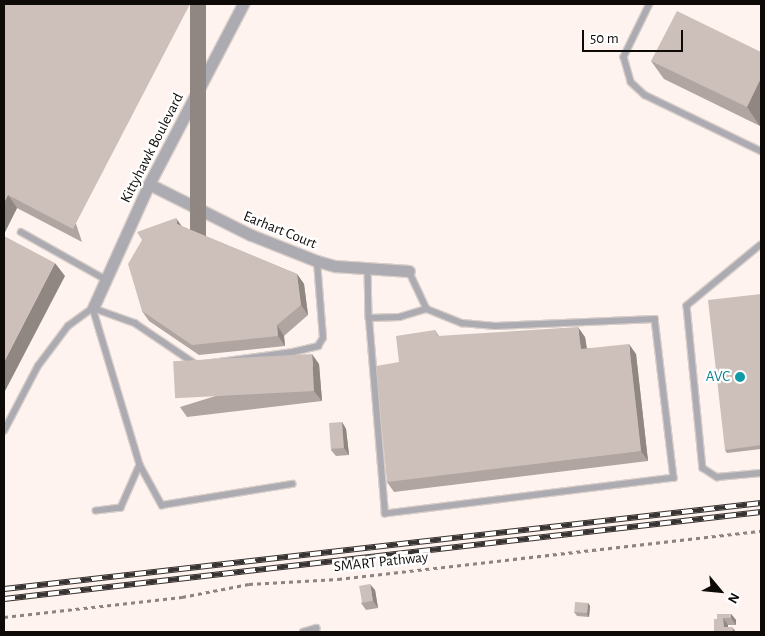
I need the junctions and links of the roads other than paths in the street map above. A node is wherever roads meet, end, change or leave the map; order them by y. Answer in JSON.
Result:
{"nodes":[{"id":1,"x":242,"y":4,"type":"edge"},
{"id":2,"x":650,"y":4,"type":"edge"},
{"id":3,"x":761,"y":151,"type":"edge"},
{"id":4,"x":149,"y":184,"type":"junction"},
{"id":5,"x":21,"y":232,"type":"dead end"},
{"id":6,"x":761,"y":245,"type":"edge"},
{"id":7,"x":317,"y":261,"type":"junction"},
{"id":8,"x":368,"y":268,"type":"junction"},
{"id":9,"x":409,"y":271,"type":"joint"},
{"id":10,"x":106,"y":279,"type":"junction"},
{"id":11,"x":93,"y":308,"type":"junction"},
{"id":12,"x":427,"y":309,"type":"junction"},
{"id":13,"x":369,"y":318,"type":"junction"},
{"id":14,"x":4,"y":431,"type":"edge"},
{"id":15,"x":140,"y":465,"type":"junction"},
{"id":16,"x":761,"y":473,"type":"edge"},
{"id":17,"x":292,"y":484,"type":"dead end"},
{"id":18,"x":96,"y":511,"type":"dead end"},
{"id":19,"x":303,"y":632,"type":"edge"},
{"id":20,"x":318,"y":632,"type":"edge"}],
"edges":[{"from":1,"to":4,"type":"street","name":"Kittyhawk Boulevard"},
{"from":2,"to":3,"type":"lane"},
{"from":4,"to":7,"type":"street","name":"Earhart Court"},
{"from":4,"to":10,"type":"street","name":"Kittyhawk Boulevard"},
{"from":5,"to":10,"type":"lane"},
{"from":6,"to":16,"type":"lane"},
{"from":7,"to":8,"type":"street","name":"Earhart Court"},
{"from":7,"to":11,"type":"lane"},
{"from":8,"to":9,"type":"street","name":"Earhart Court"},
{"from":8,"to":13,"type":"lane"},
{"from":9,"to":12,"type":"lane"},
{"from":10,"to":11,"type":"street","name":"Kittyhawk Boulevard"},
{"from":11,"to":14,"type":"lane"},
{"from":11,"to":15,"type":"lane"},
{"from":12,"to":13,"type":"lane"},
{"from":12,"to":13,"type":"lane"},
{"from":15,"to":17,"type":"lane"},
{"from":15,"to":18,"type":"lane"},
{"from":19,"to":20,"type":"lane"}]}
